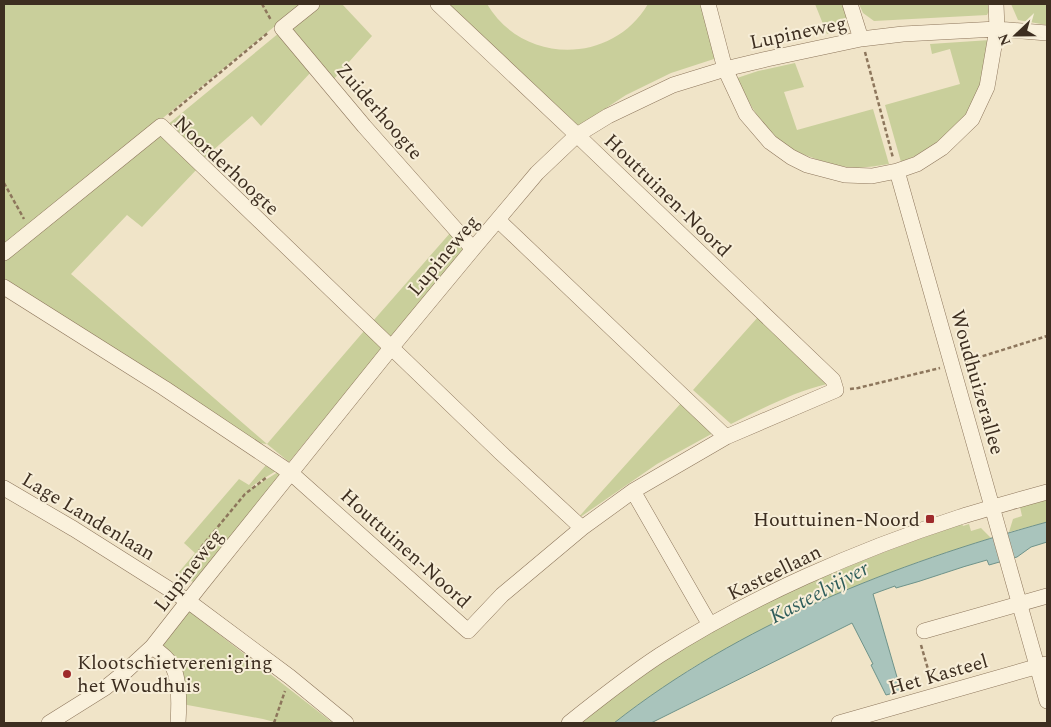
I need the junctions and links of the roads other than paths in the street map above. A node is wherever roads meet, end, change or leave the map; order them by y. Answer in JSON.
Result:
{"nodes":[{"id":1,"x":312,"y":4,"type":"edge"},
{"id":2,"x":438,"y":4,"type":"edge"},
{"id":3,"x":708,"y":4,"type":"edge"},
{"id":4,"x":850,"y":4,"type":"edge"},
{"id":5,"x":996,"y":4,"type":"edge"},
{"id":6,"x":997,"y":29,"type":"junction"},
{"id":7,"x":1047,"y":33,"type":"edge"},
{"id":8,"x":861,"y":39,"type":"junction"},
{"id":9,"x":725,"y":69,"type":"junction"},
{"id":10,"x":577,"y":135,"type":"junction"},
{"id":11,"x":897,"y":171,"type":"junction"},
{"id":12,"x":498,"y":220,"type":"junction"},
{"id":13,"x":473,"y":249,"type":"junction"},
{"id":14,"x":4,"y":253,"type":"edge"},
{"id":15,"x":4,"y":287,"type":"edge"},
{"id":16,"x":391,"y":348,"type":"junction"},
{"id":17,"x":726,"y":438,"type":"junction"},
{"id":18,"x":288,"y":470,"type":"junction"},
{"id":19,"x":4,"y":488,"type":"edge"},
{"id":20,"x":633,"y":491,"type":"junction"},
{"id":21,"x":1047,"y":492,"type":"edge"},
{"id":22,"x":992,"y":507,"type":"junction"},
{"id":23,"x":582,"y":528,"type":"junction"},
{"id":24,"x":1047,"y":596,"type":"edge"},
{"id":25,"x":188,"y":601,"type":"junction"},
{"id":26,"x":1020,"y":604,"type":"junction"},
{"id":27,"x":710,"y":626,"type":"junction"},
{"id":28,"x":924,"y":631,"type":"road end"},
{"id":29,"x":152,"y":647,"type":"junction"},
{"id":30,"x":1042,"y":665,"type":"edge"},
{"id":31,"x":1047,"y":701,"type":"edge"},
{"id":32,"x":49,"y":723,"type":"edge"},
{"id":33,"x":178,"y":723,"type":"edge"},
{"id":34,"x":346,"y":723,"type":"edge"},
{"id":35,"x":569,"y":723,"type":"edge"},
{"id":36,"x":839,"y":723,"type":"edge"}],
"edges":[{"from":1,"to":13,"type":"street","name":"Zuiderhoogte"},
{"from":2,"to":10,"type":"street"},
{"from":3,"to":9,"type":"street"},
{"from":4,"to":8,"type":"street"},
{"from":5,"to":6,"type":"street"},
{"from":6,"to":7,"type":"street","name":"Lupineweg"},
{"from":6,"to":8,"type":"street","name":"Lupineweg"},
{"from":6,"to":11,"type":"street"},
{"from":8,"to":9,"type":"street","name":"Lupineweg"},
{"from":9,"to":10,"type":"street","name":"Lupineweg"},
{"from":9,"to":11,"type":"street"},
{"from":10,"to":12,"type":"street","name":"Lupineweg"},
{"from":10,"to":17,"type":"street","name":"Houttuinen-Noord"},
{"from":11,"to":22,"type":"street","name":"Woudhuizerallee"},
{"from":12,"to":13,"type":"street","name":"Lupineweg"},
{"from":12,"to":17,"type":"street"},
{"from":13,"to":16,"type":"street","name":"Lupineweg"},
{"from":14,"to":16,"type":"street","name":"Noorderhoogte"},
{"from":15,"to":18,"type":"street"},
{"from":16,"to":18,"type":"street","name":"Lupineweg"},
{"from":16,"to":23,"type":"street"},
{"from":17,"to":20,"type":"street","name":"Houttuinen-Noord"},
{"from":18,"to":23,"type":"street","name":"Houttuinen-Noord"},
{"from":18,"to":25,"type":"street","name":"Lupineweg"},
{"from":19,"to":25,"type":"street","name":"Lage Landenlaan"},
{"from":20,"to":23,"type":"street","name":"Houttuinen-Noord"},
{"from":20,"to":27,"type":"street"},
{"from":21,"to":22,"type":"street","name":"Kasteellaan"},
{"from":22,"to":26,"type":"street","name":"Woudhuizerallee"},
{"from":22,"to":27,"type":"street","name":"Kasteellaan"},
{"from":24,"to":26,"type":"street"},
{"from":25,"to":29,"type":"street","name":"Lupineweg"},
{"from":25,"to":34,"type":"street","name":"Lage Landenlaan"},
{"from":26,"to":28,"type":"street"},
{"from":26,"to":30,"type":"street","name":"Woudhuizerallee"},
{"from":27,"to":35,"type":"street","name":"Kasteellaan"},
{"from":29,"to":32,"type":"street","name":"Lupineweg"},
{"from":29,"to":33,"type":"street"},
{"from":30,"to":31,"type":"street","name":"Woudhuizerallee"},
{"from":30,"to":36,"type":"street","name":"Het Kasteel"}]}
